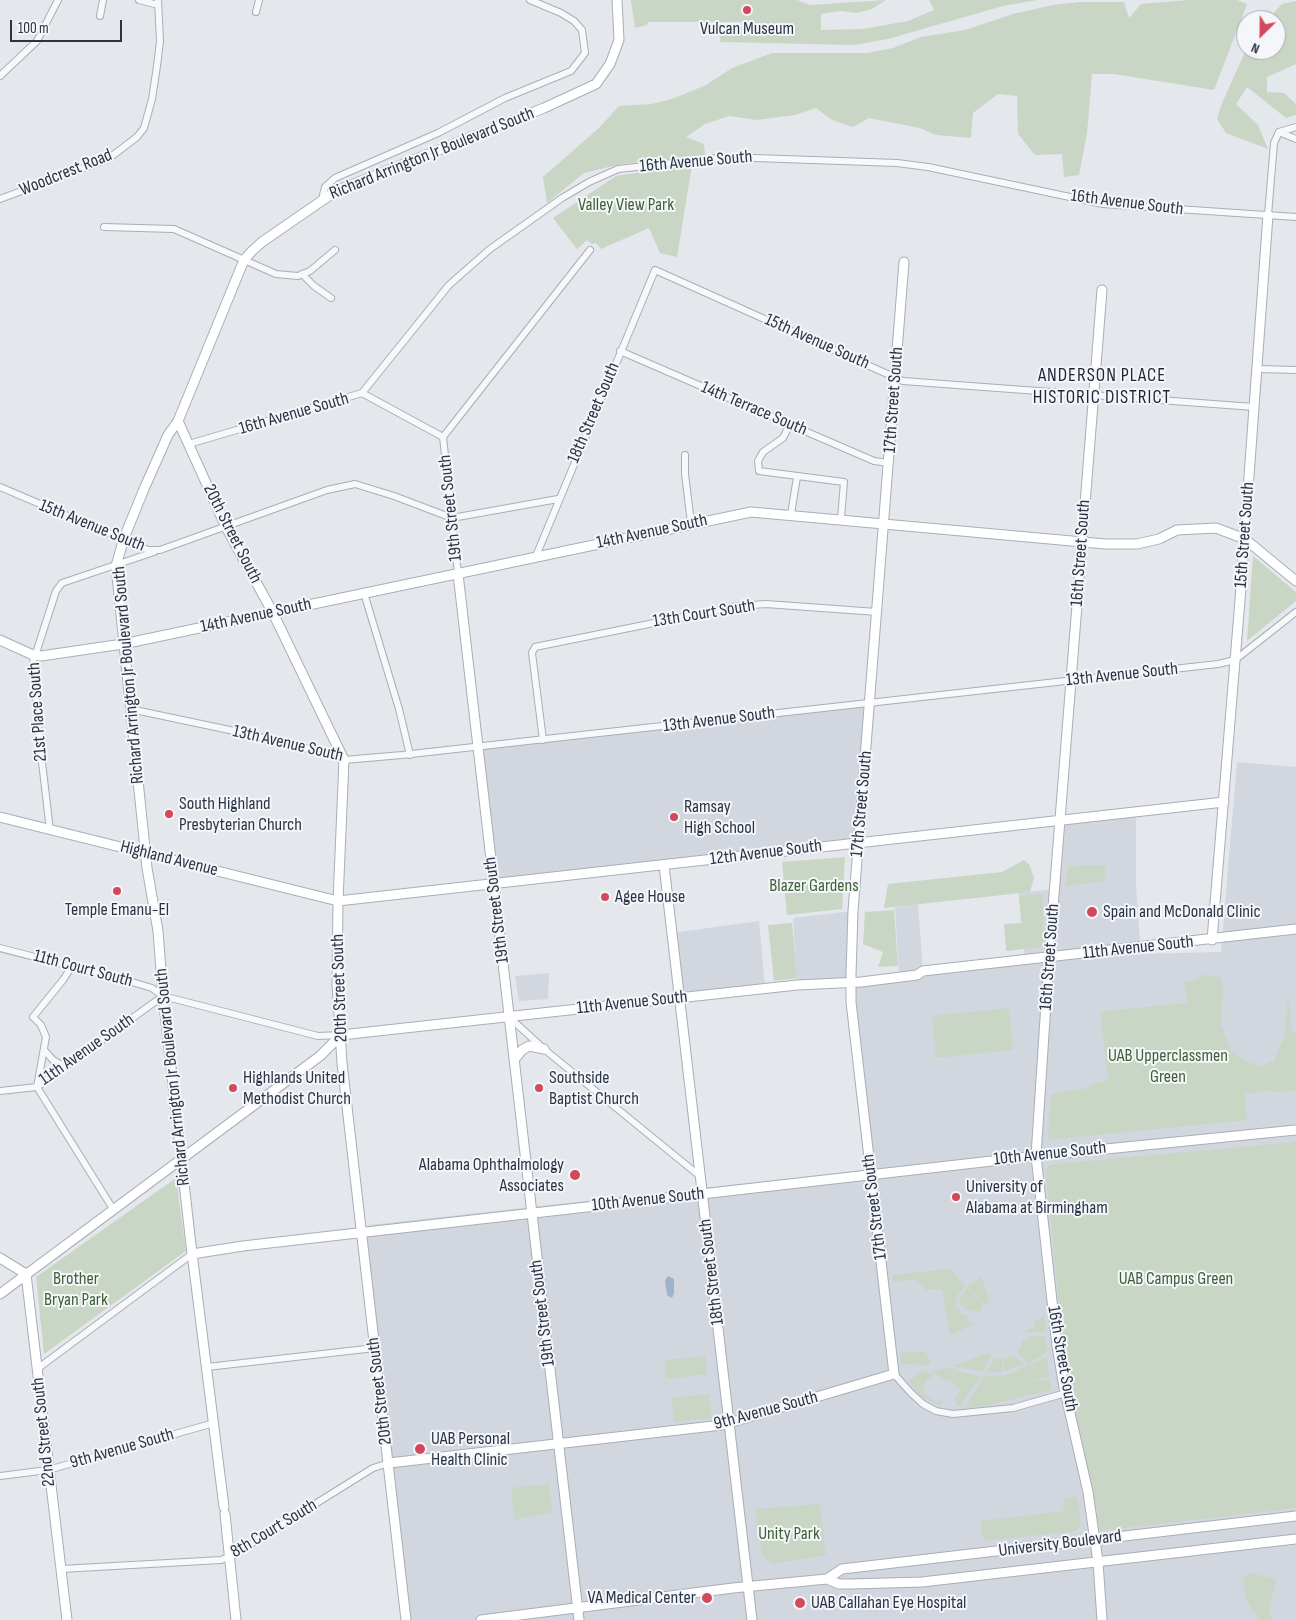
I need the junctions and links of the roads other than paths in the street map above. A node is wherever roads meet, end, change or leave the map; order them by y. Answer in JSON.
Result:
{"nodes":[{"id":1,"x":58,"y":0,"type":"edge"},
{"id":2,"x":104,"y":0,"type":"edge"},
{"id":3,"x":138,"y":0,"type":"edge"},
{"id":4,"x":259,"y":0,"type":"edge"},
{"id":5,"x":530,"y":0,"type":"edge"},
{"id":6,"x":617,"y":0,"type":"edge"},
{"id":7,"x":158,"y":2,"type":"edge"},
{"id":8,"x":256,"y":12,"type":"dead end"},
{"id":9,"x":100,"y":16,"type":"dead end"},
{"id":10,"x":0,"y":76,"type":"edge"},
{"id":11,"x":1296,"y":127,"type":"edge"},
{"id":12,"x":1280,"y":132,"type":"junction"},
{"id":13,"x":1296,"y":139,"type":"edge"},
{"id":14,"x":322,"y":198,"type":"junction"},
{"id":15,"x":0,"y":199,"type":"edge"},
{"id":16,"x":1268,"y":215,"type":"junction"},
{"id":17,"x":1296,"y":217,"type":"edge"},
{"id":18,"x":104,"y":227,"type":"dead end"},
{"id":19,"x":335,"y":250,"type":"dead end"},
{"id":20,"x":590,"y":250,"type":"dead end"},
{"id":21,"x":244,"y":260,"type":"junction"},
{"id":22,"x":904,"y":262,"type":"dead end"},
{"id":23,"x":655,"y":270,"type":"joint"},
{"id":24,"x":302,"y":274,"type":"junction"},
{"id":25,"x":1102,"y":290,"type":"dead end"},
{"id":26,"x":331,"y":298,"type":"dead end"},
{"id":27,"x":620,"y":351,"type":"junction"},
{"id":28,"x":1258,"y":369,"type":"junction"},
{"id":29,"x":1296,"y":370,"type":"edge"},
{"id":30,"x":896,"y":378,"type":"junction"},
{"id":31,"x":362,"y":393,"type":"junction"},
{"id":32,"x":1093,"y":394,"type":"junction"},
{"id":33,"x":1254,"y":407,"type":"junction"},
{"id":34,"x":178,"y":421,"type":"junction"},
{"id":35,"x":790,"y":424,"type":"junction"},
{"id":36,"x":443,"y":437,"type":"junction"},
{"id":37,"x":189,"y":444,"type":"junction"},
{"id":38,"x":685,"y":455,"type":"dead end"},
{"id":39,"x":889,"y":463,"type":"junction"},
{"id":40,"x":796,"y":477,"type":"junction"},
{"id":41,"x":0,"y":487,"type":"edge"},
{"id":42,"x":558,"y":498,"type":"junction"},
{"id":43,"x":792,"y":514,"type":"junction"},
{"id":44,"x":452,"y":518,"type":"junction"},
{"id":45,"x":840,"y":518,"type":"junction"},
{"id":46,"x":691,"y":523,"type":"junction"},
{"id":47,"x":884,"y":523,"type":"junction"},
{"id":48,"x":226,"y":527,"type":"junction"},
{"id":49,"x":124,"y":538,"type":"junction"},
{"id":50,"x":1245,"y":539,"type":"junction"},
{"id":51,"x":1082,"y":541,"type":"junction"},
{"id":52,"x":160,"y":550,"type":"junction"},
{"id":53,"x":536,"y":556,"type":"junction"},
{"id":54,"x":116,"y":566,"type":"junction"},
{"id":55,"x":458,"y":574,"type":"junction"},
{"id":56,"x":1296,"y":581,"type":"edge"},
{"id":57,"x":364,"y":594,"type":"junction"},
{"id":58,"x":272,"y":612,"type":"junction"},
{"id":59,"x":877,"y":612,"type":"junction"},
{"id":60,"x":1296,"y":612,"type":"edge"},
{"id":61,"x":0,"y":640,"type":"edge"},
{"id":62,"x":122,"y":644,"type":"junction"},
{"id":63,"x":33,"y":655,"type":"junction"},
{"id":64,"x":1235,"y":660,"type":"junction"},
{"id":65,"x":1071,"y":680,"type":"junction"},
{"id":66,"x":870,"y":702,"type":"junction"},
{"id":67,"x":130,"y":709,"type":"junction"},
{"id":68,"x":543,"y":740,"type":"junction"},
{"id":69,"x":478,"y":748,"type":"junction"},
{"id":70,"x":410,"y":754,"type":"junction"},
{"id":71,"x":344,"y":760,"type":"junction"},
{"id":72,"x":1224,"y":802,"type":"junction"},
{"id":73,"x":0,"y":817,"type":"edge"},
{"id":74,"x":1060,"y":820,"type":"junction"},
{"id":75,"x":50,"y":830,"type":"junction"},
{"id":76,"x":859,"y":842,"type":"junction"},
{"id":77,"x":146,"y":854,"type":"junction"},
{"id":78,"x":664,"y":865,"type":"junction"},
{"id":79,"x":494,"y":884,"type":"junction"},
{"id":80,"x":338,"y":901,"type":"junction"},
{"id":81,"x":1296,"y":930,"type":"edge"},
{"id":82,"x":1212,"y":940,"type":"junction"},
{"id":83,"x":0,"y":948,"type":"edge"},
{"id":84,"x":1049,"y":958,"type":"junction"},
{"id":85,"x":72,"y":966,"type":"junction"},
{"id":86,"x":851,"y":982,"type":"junction"},
{"id":87,"x":163,"y":996,"type":"junction"},
{"id":88,"x":680,"y":998,"type":"junction"},
{"id":89,"x":509,"y":1017,"type":"junction"},
{"id":90,"x":342,"y":1035,"type":"junction"},
{"id":91,"x":544,"y":1049,"type":"junction"},
{"id":92,"x":44,"y":1050,"type":"junction"},
{"id":93,"x":514,"y":1060,"type":"junction"},
{"id":94,"x":68,"y":1064,"type":"junction"},
{"id":95,"x":37,"y":1087,"type":"junction"},
{"id":96,"x":0,"y":1092,"type":"edge"},
{"id":97,"x":1296,"y":1130,"type":"edge"},
{"id":98,"x":1036,"y":1156,"type":"junction"},
{"id":99,"x":182,"y":1159,"type":"junction"},
{"id":100,"x":871,"y":1174,"type":"junction"},
{"id":101,"x":701,"y":1177,"type":"junction"},
{"id":102,"x":702,"y":1194,"type":"junction"},
{"id":103,"x":113,"y":1209,"type":"junction"},
{"id":104,"x":532,"y":1214,"type":"junction"},
{"id":105,"x":362,"y":1233,"type":"junction"},
{"id":106,"x":192,"y":1254,"type":"junction"},
{"id":107,"x":0,"y":1258,"type":"edge"},
{"id":108,"x":26,"y":1274,"type":"junction"},
{"id":109,"x":0,"y":1294,"type":"edge"},
{"id":110,"x":374,"y":1348,"type":"junction"},
{"id":111,"x":207,"y":1367,"type":"junction"},
{"id":112,"x":37,"y":1369,"type":"junction"},
{"id":113,"x":894,"y":1374,"type":"junction"},
{"id":114,"x":1066,"y":1394,"type":"junction"},
{"id":115,"x":214,"y":1423,"type":"junction"},
{"id":116,"x":729,"y":1424,"type":"junction"},
{"id":117,"x":558,"y":1444,"type":"junction"},
{"id":118,"x":388,"y":1463,"type":"junction"},
{"id":119,"x":48,"y":1470,"type":"junction"},
{"id":120,"x":0,"y":1476,"type":"edge"},
{"id":121,"x":1296,"y":1516,"type":"edge"},
{"id":122,"x":1296,"y":1539,"type":"edge"},
{"id":123,"x":1095,"y":1540,"type":"junction"},
{"id":124,"x":229,"y":1557,"type":"junction"},
{"id":125,"x":1098,"y":1562,"type":"junction"},
{"id":126,"x":61,"y":1569,"type":"junction"},
{"id":127,"x":827,"y":1579,"type":"junction"},
{"id":128,"x":749,"y":1587,"type":"junction"},
{"id":129,"x":577,"y":1608,"type":"junction"},
{"id":130,"x":68,"y":1620,"type":"edge"},
{"id":131,"x":236,"y":1620,"type":"edge"},
{"id":132,"x":406,"y":1620,"type":"edge"},
{"id":133,"x":481,"y":1620,"type":"edge"},
{"id":134,"x":579,"y":1620,"type":"edge"},
{"id":135,"x":752,"y":1620,"type":"edge"},
{"id":136,"x":1102,"y":1620,"type":"edge"}],
"edges":[{"from":1,"to":10,"type":"street"},
{"from":2,"to":9,"type":"street"},
{"from":3,"to":7,"type":"street"},
{"from":4,"to":8,"type":"street"},
{"from":5,"to":14,"type":"street"},
{"from":6,"to":14,"type":"street","name":"Richard Arrington Jr Boulevard South"},
{"from":7,"to":15,"type":"street","name":"Woodcrest Road"},
{"from":11,"to":12,"type":"street"},
{"from":12,"to":13,"type":"street"},
{"from":12,"to":16,"type":"street","name":"15th Street South"},
{"from":14,"to":21,"type":"street","name":"Richard Arrington Jr Boulevard South"},
{"from":16,"to":17,"type":"street","name":"16th Avenue South"},
{"from":16,"to":28,"type":"street","name":"15th Street South"},
{"from":16,"to":31,"type":"street","name":"16th Avenue South"},
{"from":18,"to":21,"type":"street"},
{"from":19,"to":24,"type":"street"},
{"from":20,"to":36,"type":"street","name":"19th Street South"},
{"from":21,"to":24,"type":"street"},
{"from":21,"to":34,"type":"street","name":"Richard Arrington Jr Boulevard South"},
{"from":22,"to":30,"type":"street","name":"17th Street South"},
{"from":23,"to":27,"type":"street","name":"18th Street South"},
{"from":23,"to":30,"type":"street","name":"15th Avenue South"},
{"from":24,"to":26,"type":"street"},
{"from":25,"to":32,"type":"street","name":"16th Street South"},
{"from":27,"to":35,"type":"street","name":"14th Terrace South"},
{"from":27,"to":42,"type":"street","name":"18th Street South"},
{"from":28,"to":29,"type":"street"},
{"from":28,"to":33,"type":"street","name":"15th Street South"},
{"from":30,"to":32,"type":"street","name":"15th Avenue South"},
{"from":30,"to":39,"type":"street","name":"17th Street South"},
{"from":31,"to":36,"type":"street"},
{"from":31,"to":37,"type":"street","name":"16th Avenue South"},
{"from":32,"to":33,"type":"street","name":"15th Avenue South"},
{"from":32,"to":51,"type":"street","name":"16th Street South"},
{"from":33,"to":50,"type":"street","name":"15th Street South"},
{"from":34,"to":37,"type":"street","name":"20th Street South"},
{"from":34,"to":49,"type":"street","name":"Richard Arrington Jr Boulevard South"},
{"from":35,"to":39,"type":"street","name":"14th Terrace South"},
{"from":35,"to":40,"type":"street"},
{"from":36,"to":44,"type":"street","name":"19th Street South"},
{"from":37,"to":48,"type":"street","name":"20th Street South"},
{"from":38,"to":46,"type":"street"},
{"from":39,"to":47,"type":"street","name":"17th Street South"},
{"from":40,"to":43,"type":"street"},
{"from":40,"to":45,"type":"street"},
{"from":41,"to":49,"type":"street","name":"15th Avenue South"},
{"from":42,"to":44,"type":"street"},
{"from":42,"to":53,"type":"street","name":"18th Street South"},
{"from":43,"to":45,"type":"street","name":"14th Avenue South"},
{"from":43,"to":46,"type":"street","name":"14th Avenue South"},
{"from":44,"to":48,"type":"street","name":"15th Avenue South"},
{"from":44,"to":55,"type":"street","name":"19th Street South"},
{"from":45,"to":47,"type":"street","name":"14th Avenue South"},
{"from":46,"to":53,"type":"street","name":"14th Avenue South"},
{"from":47,"to":51,"type":"street","name":"14th Avenue South"},
{"from":47,"to":59,"type":"street","name":"17th Street South"},
{"from":48,"to":52,"type":"street","name":"15th Avenue South"},
{"from":48,"to":58,"type":"street","name":"20th Street South"},
{"from":49,"to":52,"type":"street","name":"15th Avenue South"},
{"from":49,"to":54,"type":"street","name":"Richard Arrington Jr Boulevard South"},
{"from":50,"to":51,"type":"street","name":"14th Avenue South"},
{"from":50,"to":56,"type":"street","name":"14th Avenue South"},
{"from":50,"to":64,"type":"street","name":"15th Street South"},
{"from":51,"to":65,"type":"street","name":"16th Street South"},
{"from":52,"to":54,"type":"street","name":"21st Place South"},
{"from":53,"to":55,"type":"street","name":"14th Avenue South"},
{"from":54,"to":62,"type":"street","name":"Richard Arrington Jr Boulevard South"},
{"from":54,"to":63,"type":"street","name":"21st Place South"},
{"from":55,"to":57,"type":"street","name":"14th Avenue South"},
{"from":55,"to":69,"type":"street","name":"19th Street South"},
{"from":57,"to":58,"type":"street","name":"14th Avenue South"},
{"from":57,"to":70,"type":"street"},
{"from":58,"to":62,"type":"street","name":"14th Avenue South"},
{"from":58,"to":71,"type":"street","name":"20th Street South"},
{"from":59,"to":66,"type":"street","name":"17th Street South"},
{"from":59,"to":68,"type":"street","name":"13th Court South"},
{"from":60,"to":64,"type":"street"},
{"from":61,"to":63,"type":"street","name":"14th Avenue South"},
{"from":62,"to":63,"type":"street","name":"14th Avenue South"},
{"from":62,"to":67,"type":"street","name":"Richard Arrington Jr Boulevard South"},
{"from":63,"to":75,"type":"street","name":"21st Place South"},
{"from":64,"to":65,"type":"street","name":"13th Avenue South"},
{"from":64,"to":72,"type":"street","name":"15th Street South"},
{"from":65,"to":66,"type":"street","name":"13th Avenue South"},
{"from":65,"to":74,"type":"street","name":"16th Street South"},
{"from":66,"to":68,"type":"street","name":"13th Avenue South"},
{"from":66,"to":76,"type":"street","name":"17th Street South"},
{"from":67,"to":71,"type":"street","name":"13th Avenue South"},
{"from":67,"to":77,"type":"street","name":"Richard Arrington Jr Boulevard South"},
{"from":68,"to":69,"type":"street","name":"13th Avenue South"},
{"from":69,"to":70,"type":"street","name":"13th Avenue South"},
{"from":69,"to":79,"type":"street","name":"19th Street South"},
{"from":70,"to":71,"type":"street","name":"13th Avenue South"},
{"from":71,"to":80,"type":"street","name":"20th Street South"},
{"from":72,"to":74,"type":"street","name":"12th Avenue South"},
{"from":72,"to":82,"type":"street","name":"15th Street South"},
{"from":73,"to":75,"type":"street","name":"Highland Avenue"},
{"from":74,"to":76,"type":"street","name":"12th Avenue South"},
{"from":74,"to":84,"type":"street","name":"16th Street South"},
{"from":75,"to":77,"type":"street","name":"Highland Avenue"},
{"from":76,"to":78,"type":"street","name":"12th Avenue South"},
{"from":76,"to":86,"type":"street","name":"17th Street South"},
{"from":77,"to":80,"type":"street","name":"Highland Avenue"},
{"from":77,"to":87,"type":"street","name":"Richard Arrington Jr Boulevard South"},
{"from":78,"to":79,"type":"street","name":"12th Avenue South"},
{"from":78,"to":88,"type":"street","name":"18th Street South"},
{"from":79,"to":80,"type":"street","name":"12th Avenue South"},
{"from":79,"to":89,"type":"street","name":"19th Street South"},
{"from":80,"to":90,"type":"street","name":"20th Street South"},
{"from":81,"to":82,"type":"street","name":"11th Avenue South"},
{"from":82,"to":84,"type":"street","name":"11th Avenue South"},
{"from":83,"to":85,"type":"street","name":"11th Court South"},
{"from":84,"to":86,"type":"street","name":"11th Avenue South"},
{"from":84,"to":98,"type":"street","name":"16th Street South"},
{"from":85,"to":87,"type":"street","name":"11th Court South"},
{"from":85,"to":92,"type":"street"},
{"from":86,"to":88,"type":"street","name":"11th Avenue South"},
{"from":86,"to":100,"type":"street","name":"17th Street South"},
{"from":87,"to":90,"type":"street","name":"11th Avenue South"},
{"from":87,"to":94,"type":"street","name":"11th Avenue South"},
{"from":87,"to":99,"type":"street","name":"Richard Arrington Jr Boulevard South"},
{"from":88,"to":89,"type":"street","name":"11th Avenue South"},
{"from":88,"to":101,"type":"street","name":"18th Street South"},
{"from":89,"to":90,"type":"street","name":"11th Avenue South"},
{"from":89,"to":91,"type":"street"},
{"from":89,"to":93,"type":"street","name":"19th Street South"},
{"from":90,"to":99,"type":"street"},
{"from":90,"to":105,"type":"street","name":"20th Street South"},
{"from":91,"to":93,"type":"street"},
{"from":91,"to":101,"type":"street"},
{"from":92,"to":94,"type":"street"},
{"from":92,"to":95,"type":"street"},
{"from":93,"to":104,"type":"street","name":"19th Street South"},
{"from":94,"to":95,"type":"street","name":"11th Avenue South"},
{"from":95,"to":96,"type":"street","name":"11th Avenue South"},
{"from":95,"to":103,"type":"street"},
{"from":97,"to":98,"type":"street","name":"10th Avenue South"},
{"from":98,"to":100,"type":"street","name":"10th Avenue South"},
{"from":98,"to":114,"type":"street","name":"16th Street South"},
{"from":99,"to":103,"type":"street"},
{"from":99,"to":106,"type":"street","name":"Richard Arrington Jr Boulevard South"},
{"from":100,"to":102,"type":"street","name":"10th Avenue South"},
{"from":100,"to":113,"type":"street","name":"17th Street South"},
{"from":101,"to":102,"type":"street","name":"18th Street South"},
{"from":102,"to":104,"type":"street","name":"10th Avenue South"},
{"from":102,"to":116,"type":"street","name":"18th Street South"},
{"from":103,"to":108,"type":"street"},
{"from":104,"to":105,"type":"street","name":"10th Avenue South"},
{"from":104,"to":117,"type":"street","name":"19th Street South"},
{"from":105,"to":106,"type":"street","name":"10th Avenue South"},
{"from":105,"to":110,"type":"street","name":"20th Street South"},
{"from":106,"to":111,"type":"street","name":"Richard Arrington Jr Boulevard South"},
{"from":106,"to":112,"type":"street","name":"10th Avenue South"},
{"from":107,"to":108,"type":"street"},
{"from":108,"to":109,"type":"street"},
{"from":108,"to":112,"type":"street","name":"22nd Street South"},
{"from":110,"to":111,"type":"street"},
{"from":110,"to":118,"type":"street","name":"20th Street South"},
{"from":111,"to":115,"type":"street","name":"Richard Arrington Jr Boulevard South"},
{"from":112,"to":119,"type":"street","name":"22nd Street South"},
{"from":113,"to":114,"type":"street"},
{"from":113,"to":116,"type":"street","name":"9th Avenue South"},
{"from":114,"to":123,"type":"street","name":"16th Street South"},
{"from":115,"to":119,"type":"street","name":"9th Avenue South"},
{"from":115,"to":124,"type":"street","name":"Richard Arrington Jr Boulevard South"},
{"from":116,"to":117,"type":"street","name":"9th Avenue South"},
{"from":116,"to":128,"type":"street","name":"18th Street South"},
{"from":117,"to":118,"type":"street","name":"9th Avenue South"},
{"from":117,"to":129,"type":"street","name":"19th Street South"},
{"from":118,"to":124,"type":"street","name":"8th Court South"},
{"from":118,"to":132,"type":"street","name":"20th Street South"},
{"from":119,"to":120,"type":"street","name":"9th Avenue South"},
{"from":119,"to":126,"type":"street","name":"22nd Street South"},
{"from":121,"to":123,"type":"street","name":"University Boulevard"},
{"from":122,"to":125,"type":"street","name":"University Boulevard"},
{"from":123,"to":125,"type":"street","name":"16th Street South"},
{"from":123,"to":127,"type":"street","name":"University Boulevard"},
{"from":124,"to":126,"type":"street","name":"8th Court South"},
{"from":124,"to":131,"type":"street","name":"Richard Arrington Jr Boulevard South"},
{"from":125,"to":127,"type":"street","name":"University Boulevard"},
{"from":125,"to":136,"type":"street","name":"16th Street South"},
{"from":126,"to":130,"type":"street","name":"22nd Street South"},
{"from":127,"to":128,"type":"street","name":"University Boulevard"},
{"from":128,"to":129,"type":"street","name":"University Boulevard"},
{"from":128,"to":135,"type":"street","name":"18th Street South"},
{"from":129,"to":133,"type":"street","name":"University Boulevard"},
{"from":129,"to":134,"type":"street","name":"19th Street South"}]}
